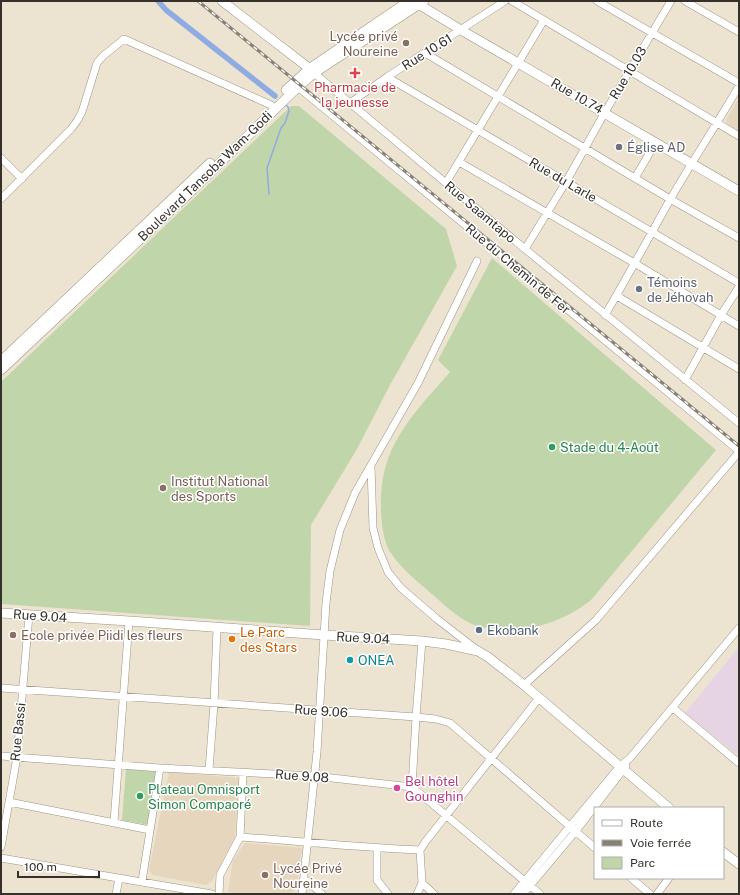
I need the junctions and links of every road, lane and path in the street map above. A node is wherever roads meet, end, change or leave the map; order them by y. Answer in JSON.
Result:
{"nodes":[{"id":1,"x":222,"y":1,"type":"edge"},
{"id":2,"x":409,"y":1,"type":"edge"},
{"id":3,"x":505,"y":1,"type":"edge"},
{"id":4,"x":512,"y":1,"type":"edge"},
{"id":5,"x":597,"y":1,"type":"edge"},
{"id":6,"x":671,"y":1,"type":"edge"},
{"id":7,"x":685,"y":1,"type":"edge"},
{"id":8,"x":419,"y":2,"type":"edge"},
{"id":9,"x":544,"y":20,"type":"junction"},
{"id":10,"x":461,"y":30,"type":"junction"},
{"id":11,"x":739,"y":32,"type":"edge"},
{"id":12,"x":653,"y":33,"type":"junction"},
{"id":13,"x":425,"y":53,"type":"junction"},
{"id":14,"x":518,"y":62,"type":"junction"},
{"id":15,"x":312,"y":71,"type":"junction"},
{"id":16,"x":630,"y":71,"type":"junction"},
{"id":17,"x":388,"y":77,"type":"junction"},
{"id":18,"x":739,"y":85,"type":"edge"},
{"id":19,"x":298,"y":87,"type":"junction"},
{"id":20,"x":498,"y":97,"type":"junction"},
{"id":21,"x":350,"y":103,"type":"junction"},
{"id":22,"x":271,"y":105,"type":"junction"},
{"id":23,"x":605,"y":112,"type":"junction"},
{"id":24,"x":717,"y":123,"type":"junction"},
{"id":25,"x":478,"y":130,"type":"junction"},
{"id":26,"x":739,"y":136,"type":"edge"},
{"id":27,"x":656,"y":142,"type":"junction"},
{"id":28,"x":585,"y":148,"type":"junction"},
{"id":29,"x":1,"y":158,"type":"edge"},
{"id":30,"x":459,"y":162,"type":"junction"},
{"id":31,"x":692,"y":162,"type":"junction"},
{"id":32,"x":635,"y":178,"type":"junction"},
{"id":33,"x":22,"y":179,"type":"junction"},
{"id":34,"x":566,"y":182,"type":"junction"},
{"id":35,"x":446,"y":183,"type":"junction"},
{"id":36,"x":739,"y":191,"type":"edge"},
{"id":37,"x":1,"y":199,"type":"edge"},
{"id":38,"x":670,"y":199,"type":"junction"},
{"id":39,"x":547,"y":214,"type":"junction"},
{"id":40,"x":652,"y":232,"type":"junction"},
{"id":41,"x":739,"y":238,"type":"edge"},
{"id":42,"x":525,"y":249,"type":"junction"},
{"id":43,"x":477,"y":261,"type":"dead end"},
{"id":44,"x":636,"y":264,"type":"junction"},
{"id":45,"x":739,"y":283,"type":"edge"},
{"id":46,"x":739,"y":287,"type":"edge"},
{"id":47,"x":617,"y":296,"type":"junction"},
{"id":48,"x":605,"y":315,"type":"junction"},
{"id":49,"x":721,"y":315,"type":"junction"},
{"id":50,"x":739,"y":326,"type":"edge"},
{"id":51,"x":703,"y":348,"type":"junction"},
{"id":52,"x":1,"y":361,"type":"edge"},
{"id":53,"x":739,"y":369,"type":"edge"},
{"id":54,"x":1,"y":370,"type":"edge"},
{"id":55,"x":685,"y":380,"type":"junction"},
{"id":56,"x":739,"y":423,"type":"edge"},
{"id":57,"x":739,"y":452,"type":"edge"},
{"id":58,"x":371,"y":466,"type":"junction"},
{"id":59,"x":1,"y":613,"type":"edge"},
{"id":60,"x":29,"y":615,"type":"junction"},
{"id":61,"x":129,"y":621,"type":"junction"},
{"id":62,"x":217,"y":628,"type":"junction"},
{"id":63,"x":739,"y":628,"type":"edge"},
{"id":64,"x":324,"y":636,"type":"junction"},
{"id":65,"x":422,"y":641,"type":"junction"},
{"id":66,"x":478,"y":651,"type":"junction"},
{"id":67,"x":524,"y":685,"type":"junction"},
{"id":68,"x":1,"y":688,"type":"edge"},
{"id":69,"x":22,"y":690,"type":"junction"},
{"id":70,"x":123,"y":697,"type":"junction"},
{"id":71,"x":539,"y":698,"type":"junction"},
{"id":72,"x":214,"y":704,"type":"junction"},
{"id":73,"x":673,"y":708,"type":"junction"},
{"id":74,"x":319,"y":712,"type":"junction"},
{"id":75,"x":416,"y":717,"type":"junction"},
{"id":76,"x":1,"y":756,"type":"edge"},
{"id":77,"x":17,"y":757,"type":"junction"},
{"id":78,"x":490,"y":759,"type":"junction"},
{"id":79,"x":739,"y":763,"type":"edge"},
{"id":80,"x":118,"y":765,"type":"junction"},
{"id":81,"x":160,"y":768,"type":"junction"},
{"id":82,"x":622,"y":768,"type":"junction"},
{"id":83,"x":209,"y":770,"type":"junction"},
{"id":84,"x":243,"y":773,"type":"junction"},
{"id":85,"x":314,"y":776,"type":"junction"},
{"id":86,"x":412,"y":788,"type":"junction"},
{"id":87,"x":9,"y":802,"type":"junction"},
{"id":88,"x":668,"y":807,"type":"edge"},
{"id":89,"x":445,"y":816,"type":"junction"},
{"id":90,"x":114,"y":822,"type":"junction"},
{"id":91,"x":568,"y":827,"type":"junction"},
{"id":92,"x":150,"y":830,"type":"junction"},
{"id":93,"x":575,"y":832,"type":"junction"},
{"id":94,"x":240,"y":837,"type":"junction"},
{"id":95,"x":308,"y":842,"type":"junction"},
{"id":96,"x":1,"y":847,"type":"edge"},
{"id":97,"x":594,"y":847,"type":"edge"},
{"id":98,"x":377,"y":849,"type":"junction"},
{"id":99,"x":420,"y":850,"type":"junction"},
{"id":100,"x":724,"y":853,"type":"edge"},
{"id":101,"x":1,"y":858,"type":"edge"},
{"id":102,"x":739,"y":864,"type":"edge"},
{"id":103,"x":118,"y":878,"type":"junction"},
{"id":104,"x":304,"y":879,"type":"junction"},
{"id":105,"x":632,"y":879,"type":"edge"},
{"id":106,"x":668,"y":879,"type":"edge"},
{"id":107,"x":142,"y":881,"type":"junction"},
{"id":108,"x":422,"y":883,"type":"junction"},
{"id":109,"x":528,"y":883,"type":"junction"},
{"id":110,"x":116,"y":894,"type":"edge"},
{"id":111,"x":212,"y":894,"type":"edge"},
{"id":112,"x":219,"y":894,"type":"edge"},
{"id":113,"x":302,"y":894,"type":"edge"},
{"id":114,"x":322,"y":894,"type":"edge"},
{"id":115,"x":388,"y":894,"type":"edge"},
{"id":116,"x":417,"y":894,"type":"edge"},
{"id":117,"x":434,"y":894,"type":"edge"},
{"id":118,"x":514,"y":894,"type":"edge"},
{"id":119,"x":524,"y":894,"type":"edge"},
{"id":120,"x":540,"y":894,"type":"edge"},
{"id":121,"x":650,"y":894,"type":"edge"},
{"id":122,"x":656,"y":894,"type":"edge"}],
"edges":[{"from":1,"to":15,"type":"main road","name":"Rue Saamtapo"},
{"from":2,"to":15,"type":"main road","name":"Boulevard Tansoba Wam-Godi"},
{"from":3,"to":10,"type":"street","name":"Rue 10.61"},
{"from":4,"to":9,"type":"street"},
{"from":5,"to":12,"type":"street"},
{"from":6,"to":12,"type":"street","name":"Rue 10.03"},
{"from":7,"to":11,"type":"street"},
{"from":8,"to":10,"type":"main road","name":"Rue 10.74"},
{"from":8,"to":15,"type":"main road","name":"Boulevard Tansoba Wam-Godi"},
{"from":9,"to":14,"type":"street"},
{"from":9,"to":16,"type":"street"},
{"from":10,"to":13,"type":"street","name":"Rue 10.61"},
{"from":10,"to":14,"type":"main road","name":"Rue 10.74"},
{"from":12,"to":16,"type":"street","name":"Rue 10.03"},
{"from":12,"to":18,"type":"street"},
{"from":13,"to":17,"type":"street","name":"Rue 10.61"},
{"from":13,"to":20,"type":"street"},
{"from":14,"to":20,"type":"street"},
{"from":14,"to":23,"type":"main road","name":"Rue 10.74"},
{"from":15,"to":19,"type":"main road","name":"Boulevard Tansoba Wam-Godi"},
{"from":15,"to":21,"type":"street","name":"Rue Saamtapo"},
{"from":15,"to":22,"type":"main road","name":"Boulevard Tansoba Wam-Godi"},
{"from":16,"to":23,"type":"street","name":"Rue 10.03"},
{"from":16,"to":24,"type":"street"},
{"from":17,"to":21,"type":"street","name":"Rue 10.61"},
{"from":17,"to":25,"type":"street","name":"Rue du Larle"},
{"from":18,"to":24,"type":"street"},
{"from":19,"to":54,"type":"main road","name":"Boulevard Tansoba Wam-Godi"},
{"from":19,"to":57,"type":"street","name":"Rue du Chemin de Fer"},
{"from":20,"to":25,"type":"street"},
{"from":20,"to":28,"type":"street"},
{"from":21,"to":35,"type":"street","name":"Rue Saamtapo"},
{"from":22,"to":33,"type":"street"},
{"from":22,"to":52,"type":"main road","name":"Boulevard Tansoba Wam-Godi"},
{"from":23,"to":27,"type":"main road","name":"Rue 10.74"},
{"from":23,"to":28,"type":"street","name":"Rue 10.03"},
{"from":24,"to":26,"type":"street"},
{"from":24,"to":31,"type":"street"},
{"from":25,"to":30,"type":"street"},
{"from":25,"to":34,"type":"street","name":"Rue du Larle"},
{"from":27,"to":31,"type":"main road","name":"Rue 10.74"},
{"from":27,"to":32,"type":"street"},
{"from":28,"to":32,"type":"street"},
{"from":28,"to":34,"type":"street","name":"Rue 10.03"},
{"from":29,"to":33,"type":"street"},
{"from":30,"to":35,"type":"street"},
{"from":30,"to":39,"type":"street"},
{"from":31,"to":36,"type":"main road","name":"Rue 10.74"},
{"from":31,"to":38,"type":"street"},
{"from":32,"to":38,"type":"street"},
{"from":33,"to":37,"type":"street"},
{"from":34,"to":39,"type":"street","name":"Rue 10.03"},
{"from":34,"to":40,"type":"street","name":"Rue du Larle"},
{"from":35,"to":42,"type":"street","name":"Rue Saamtapo"},
{"from":38,"to":40,"type":"street"},
{"from":38,"to":41,"type":"street"},
{"from":39,"to":42,"type":"street","name":"Rue 10.03"},
{"from":39,"to":44,"type":"street"},
{"from":40,"to":44,"type":"street"},
{"from":40,"to":45,"type":"street","name":"Rue du Larle"},
{"from":42,"to":48,"type":"street","name":"Rue Saamtapo"},
{"from":43,"to":58,"type":"street"},
{"from":44,"to":47,"type":"street"},
{"from":44,"to":49,"type":"street"},
{"from":46,"to":49,"type":"street"},
{"from":47,"to":48,"type":"street"},
{"from":47,"to":51,"type":"street"},
{"from":48,"to":55,"type":"street","name":"Rue Saamtapo"},
{"from":49,"to":50,"type":"street"},
{"from":49,"to":51,"type":"street"},
{"from":51,"to":53,"type":"street"},
{"from":51,"to":55,"type":"street"},
{"from":55,"to":56,"type":"street","name":"Rue Saamtapo"},
{"from":57,"to":67,"type":"street"},
{"from":58,"to":64,"type":"street"},
{"from":58,"to":66,"type":"street"},
{"from":59,"to":60,"type":"main road","name":"Rue 9.04"},
{"from":60,"to":61,"type":"main road","name":"Rue 9.04"},
{"from":60,"to":69,"type":"street","name":"Rue Bassi"},
{"from":61,"to":62,"type":"main road","name":"Rue 9.04"},
{"from":61,"to":70,"type":"street"},
{"from":62,"to":64,"type":"main road","name":"Rue 9.04"},
{"from":62,"to":72,"type":"street"},
{"from":63,"to":73,"type":"street"},
{"from":64,"to":65,"type":"main road","name":"Rue 9.04"},
{"from":64,"to":74,"type":"street"},
{"from":65,"to":66,"type":"main road","name":"Rue 9.04"},
{"from":65,"to":75,"type":"street"},
{"from":66,"to":67,"type":"main road","name":"Rue 9.04"},
{"from":67,"to":71,"type":"main road","name":"Rue 9.04"},
{"from":68,"to":69,"type":"street","name":"Rue 9.06"},
{"from":69,"to":70,"type":"street","name":"Rue 9.06"},
{"from":69,"to":77,"type":"street","name":"Rue Bassi"},
{"from":70,"to":72,"type":"street","name":"Rue 9.06"},
{"from":70,"to":80,"type":"street"},
{"from":71,"to":78,"type":"street"},
{"from":71,"to":82,"type":"main road","name":"Rue 9.04"},
{"from":72,"to":74,"type":"street","name":"Rue 9.06"},
{"from":72,"to":83,"type":"street"},
{"from":73,"to":79,"type":"street"},
{"from":73,"to":82,"type":"street"},
{"from":74,"to":75,"type":"street","name":"Rue 9.06"},
{"from":74,"to":85,"type":"street"},
{"from":75,"to":78,"type":"street","name":"Rue 9.06"},
{"from":75,"to":86,"type":"street"},
{"from":76,"to":77,"type":"street","name":"Rue 9.08"},
{"from":77,"to":80,"type":"street","name":"Rue 9.08"},
{"from":77,"to":87,"type":"street","name":"Rue Bassi"},
{"from":78,"to":89,"type":"street"},
{"from":78,"to":91,"type":"street","name":"Rue 9.06"},
{"from":80,"to":81,"type":"street","name":"Rue 9.08"},
{"from":80,"to":90,"type":"street"},
{"from":81,"to":83,"type":"street","name":"Rue 9.08"},
{"from":81,"to":92,"type":"street"},
{"from":82,"to":88,"type":"main road","name":"Rue 9.04"},
{"from":82,"to":91,"type":"street"},
{"from":82,"to":93,"type":"street"},
{"from":83,"to":84,"type":"street","name":"Rue 9.08"},
{"from":84,"to":85,"type":"street","name":"Rue 9.08"},
{"from":84,"to":94,"type":"street"},
{"from":85,"to":86,"type":"street","name":"Rue 9.08"},
{"from":85,"to":95,"type":"street"},
{"from":86,"to":89,"type":"street"},
{"from":87,"to":90,"type":"street"},
{"from":87,"to":96,"type":"street","name":"Rue Bassi"},
{"from":89,"to":99,"type":"street"},
{"from":89,"to":109,"type":"street"},
{"from":90,"to":92,"type":"street"},
{"from":91,"to":93,"type":"street","name":"Rue 9.06"},
{"from":91,"to":109,"type":"street"},
{"from":92,"to":107,"type":"street"},
{"from":93,"to":97,"type":"street","name":"Rue 9.06"},
{"from":93,"to":109,"type":"street"},
{"from":94,"to":95,"type":"street"},
{"from":94,"to":112,"type":"street"},
{"from":95,"to":98,"type":"street"},
{"from":95,"to":104,"type":"street"},
{"from":98,"to":99,"type":"street"},
{"from":98,"to":115,"type":"street"},
{"from":99,"to":108,"type":"street"},
{"from":100,"to":102,"type":"main road"},
{"from":101,"to":103,"type":"street"},
{"from":103,"to":107,"type":"street"},
{"from":103,"to":110,"type":"street"},
{"from":104,"to":113,"type":"street"},
{"from":104,"to":114,"type":"street"},
{"from":105,"to":121,"type":"street"},
{"from":106,"to":122,"type":"street"},
{"from":107,"to":111,"type":"street"},
{"from":108,"to":116,"type":"street"},
{"from":108,"to":117,"type":"street"},
{"from":109,"to":118,"type":"street"},
{"from":109,"to":119,"type":"street"},
{"from":109,"to":120,"type":"street"}]}
